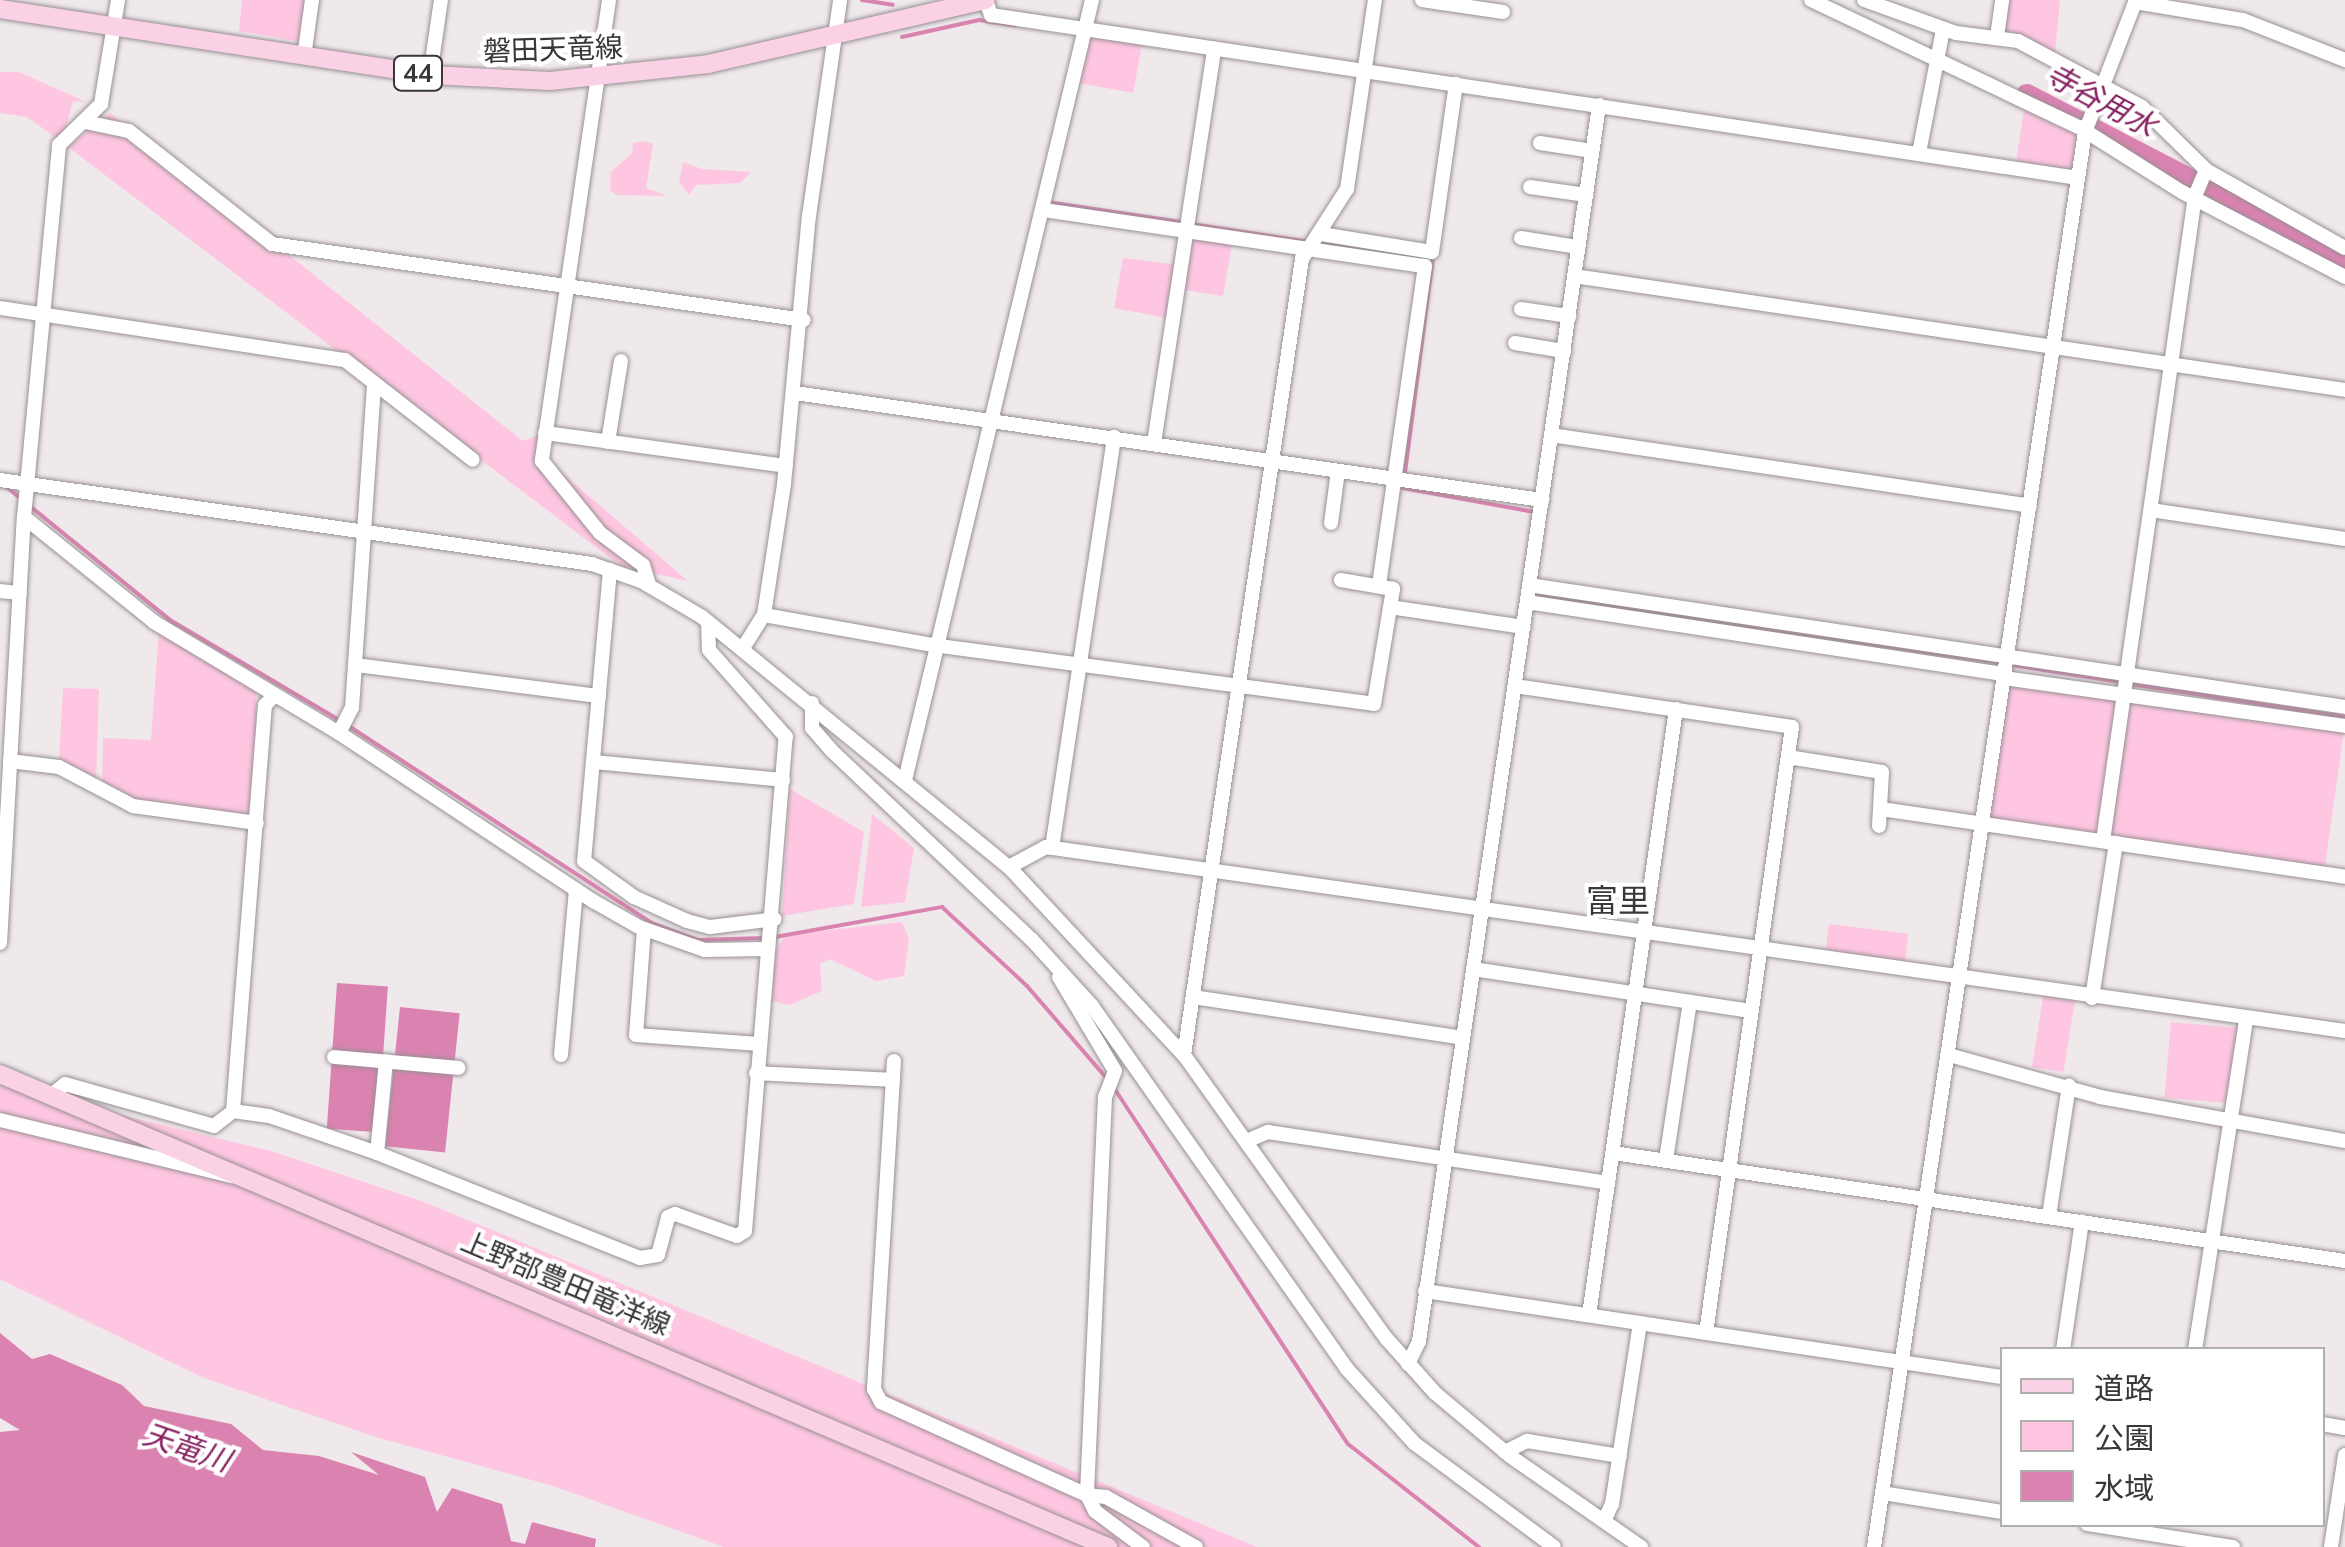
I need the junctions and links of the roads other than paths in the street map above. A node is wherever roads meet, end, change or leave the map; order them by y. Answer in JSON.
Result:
{"nodes":[{"id":1,"x":118,"y":0,"type":"edge"},
{"id":2,"x":312,"y":0,"type":"edge"},
{"id":3,"x":441,"y":0,"type":"edge"},
{"id":4,"x":609,"y":0,"type":"edge"},
{"id":5,"x":840,"y":0,"type":"edge"},
{"id":6,"x":986,"y":0,"type":"edge"},
{"id":7,"x":1092,"y":0,"type":"edge"},
{"id":8,"x":1375,"y":0,"type":"edge"},
{"id":9,"x":1422,"y":0,"type":"edge"},
{"id":10,"x":1812,"y":0,"type":"edge"},
{"id":11,"x":1864,"y":0,"type":"edge"},
{"id":12,"x":2002,"y":0,"type":"edge"},
{"id":13,"x":2135,"y":1,"type":"edge"},
{"id":14,"x":1894,"y":6,"type":"edge"},
{"id":15,"x":0,"y":9,"type":"edge"},
{"id":16,"x":1503,"y":12,"type":"dead end"},
{"id":17,"x":114,"y":27,"type":"junction"},
{"id":18,"x":1084,"y":29,"type":"junction"},
{"id":19,"x":1943,"y":30,"type":"junction"},
{"id":20,"x":836,"y":36,"type":"junction"},
{"id":21,"x":1997,"y":38,"type":"junction"},
{"id":22,"x":1214,"y":49,"type":"junction"},
{"id":23,"x":304,"y":57,"type":"junction"},
{"id":24,"x":2345,"y":60,"type":"edge"},
{"id":25,"x":1936,"y":61,"type":"junction"},
{"id":26,"x":1364,"y":71,"type":"junction"},
{"id":27,"x":430,"y":75,"type":"junction"},
{"id":28,"x":598,"y":79,"type":"junction"},
{"id":29,"x":1456,"y":84,"type":"junction"},
{"id":30,"x":2100,"y":85,"type":"junction"},
{"id":31,"x":1599,"y":105,"type":"junction"},
{"id":32,"x":85,"y":122,"type":"junction"},
{"id":33,"x":2085,"y":132,"type":"junction"},
{"id":34,"x":1540,"y":143,"type":"dead end"},
{"id":35,"x":1592,"y":151,"type":"junction"},
{"id":36,"x":1919,"y":154,"type":"junction"},
{"id":37,"x":2078,"y":178,"type":"junction"},
{"id":38,"x":2200,"y":185,"type":"junction"},
{"id":39,"x":1530,"y":187,"type":"dead end"},
{"id":40,"x":1586,"y":195,"type":"junction"},
{"id":41,"x":1044,"y":210,"type":"junction"},
{"id":42,"x":1186,"y":231,"type":"junction"},
{"id":43,"x":1321,"y":234,"type":"junction"},
{"id":44,"x":1522,"y":238,"type":"dead end"},
{"id":45,"x":2345,"y":245,"type":"edge"},
{"id":46,"x":1578,"y":247,"type":"junction"},
{"id":47,"x":1306,"y":249,"type":"junction"},
{"id":48,"x":1574,"y":276,"type":"junction"},
{"id":49,"x":2345,"y":277,"type":"edge"},
{"id":50,"x":567,"y":286,"type":"junction"},
{"id":51,"x":0,"y":308,"type":"edge"},
{"id":52,"x":1522,"y":309,"type":"dead end"},
{"id":53,"x":44,"y":314,"type":"junction"},
{"id":54,"x":1568,"y":316,"type":"junction"},
{"id":55,"x":804,"y":320,"type":"junction"},
{"id":56,"x":1515,"y":343,"type":"dead end"},
{"id":57,"x":2054,"y":347,"type":"junction"},
{"id":58,"x":1564,"y":350,"type":"junction"},
{"id":59,"x":621,"y":361,"type":"dead end"},
{"id":60,"x":2172,"y":364,"type":"junction"},
{"id":61,"x":374,"y":383,"type":"junction"},
{"id":62,"x":2345,"y":390,"type":"edge"},
{"id":63,"x":795,"y":392,"type":"junction"},
{"id":64,"x":994,"y":418,"type":"junction"},
{"id":65,"x":544,"y":433,"type":"junction"},
{"id":66,"x":1551,"y":435,"type":"junction"},
{"id":67,"x":1114,"y":437,"type":"junction"},
{"id":68,"x":608,"y":442,"type":"junction"},
{"id":69,"x":1154,"y":443,"type":"junction"},
{"id":70,"x":473,"y":460,"type":"dead end"},
{"id":71,"x":1271,"y":461,"type":"junction"},
{"id":72,"x":786,"y":466,"type":"junction"},
{"id":73,"x":1338,"y":471,"type":"junction"},
{"id":74,"x":1396,"y":479,"type":"junction"},
{"id":75,"x":0,"y":480,"type":"edge"},
{"id":76,"x":28,"y":484,"type":"junction"},
{"id":77,"x":1542,"y":500,"type":"junction"},
{"id":78,"x":2030,"y":506,"type":"junction"},
{"id":79,"x":2151,"y":510,"type":"junction"},
{"id":80,"x":24,"y":517,"type":"junction"},
{"id":81,"x":1331,"y":523,"type":"dead end"},
{"id":82,"x":364,"y":528,"type":"junction"},
{"id":83,"x":2345,"y":540,"type":"edge"},
{"id":84,"x":610,"y":570,"type":"junction"},
{"id":85,"x":1341,"y":580,"type":"dead end"},
{"id":86,"x":1529,"y":584,"type":"junction"},
{"id":87,"x":649,"y":586,"type":"junction"},
{"id":88,"x":1379,"y":586,"type":"junction"},
{"id":89,"x":0,"y":591,"type":"edge"},
{"id":90,"x":20,"y":593,"type":"junction"},
{"id":91,"x":1527,"y":602,"type":"junction"},
{"id":92,"x":1390,"y":608,"type":"junction"},
{"id":93,"x":764,"y":615,"type":"junction"},
{"id":94,"x":708,"y":622,"type":"junction"},
{"id":95,"x":1524,"y":628,"type":"junction"},
{"id":96,"x":942,"y":644,"type":"junction"},
{"id":97,"x":742,"y":648,"type":"junction"},
{"id":98,"x":2008,"y":657,"type":"junction"},
{"id":99,"x":1081,"y":663,"type":"junction"},
{"id":100,"x":356,"y":664,"type":"junction"},
{"id":101,"x":2005,"y":676,"type":"junction"},
{"id":102,"x":2126,"y":684,"type":"junction"},
{"id":103,"x":1237,"y":685,"type":"junction"},
{"id":104,"x":1514,"y":686,"type":"junction"},
{"id":105,"x":275,"y":695,"type":"junction"},
{"id":106,"x":599,"y":696,"type":"junction"},
{"id":107,"x":812,"y":703,"type":"junction"},
{"id":108,"x":2345,"y":707,"type":"edge"},
{"id":109,"x":1676,"y":709,"type":"junction"},
{"id":110,"x":2345,"y":726,"type":"edge"},
{"id":111,"x":339,"y":734,"type":"junction"},
{"id":112,"x":1788,"y":757,"type":"junction"},
{"id":113,"x":10,"y":762,"type":"junction"},
{"id":114,"x":593,"y":762,"type":"junction"},
{"id":115,"x":783,"y":780,"type":"junction"},
{"id":116,"x":905,"y":780,"type":"junction"},
{"id":117,"x":1881,"y":808,"type":"junction"},
{"id":118,"x":257,"y":823,"type":"junction"},
{"id":119,"x":1983,"y":823,"type":"junction"},
{"id":120,"x":1879,"y":826,"type":"dead end"},
{"id":121,"x":2109,"y":842,"type":"junction"},
{"id":122,"x":3,"y":844,"type":"edge"},
{"id":123,"x":1052,"y":848,"type":"junction"},
{"id":124,"x":1009,"y":867,"type":"junction"},
{"id":125,"x":1213,"y":869,"type":"junction"},
{"id":126,"x":2345,"y":877,"type":"edge"},
{"id":127,"x":576,"y":890,"type":"junction"},
{"id":128,"x":1482,"y":908,"type":"junction"},
{"id":129,"x":775,"y":919,"type":"junction"},
{"id":130,"x":644,"y":929,"type":"junction"},
{"id":131,"x":1646,"y":932,"type":"junction"},
{"id":132,"x":0,"y":943,"type":"edge"},
{"id":133,"x":766,"y":948,"type":"junction"},
{"id":134,"x":1760,"y":949,"type":"junction"},
{"id":135,"x":1056,"y":966,"type":"junction"},
{"id":136,"x":1473,"y":969,"type":"junction"},
{"id":137,"x":1961,"y":979,"type":"junction"},
{"id":138,"x":1636,"y":994,"type":"junction"},
{"id":139,"x":1193,"y":997,"type":"junction"},
{"id":140,"x":2092,"y":998,"type":"junction"},
{"id":141,"x":1690,"y":1002,"type":"junction"},
{"id":142,"x":1751,"y":1010,"type":"junction"},
{"id":143,"x":2246,"y":1022,"type":"junction"},
{"id":144,"x":2345,"y":1031,"type":"edge"},
{"id":145,"x":1463,"y":1038,"type":"junction"},
{"id":146,"x":758,"y":1044,"type":"junction"},
{"id":147,"x":561,"y":1054,"type":"dead end"},
{"id":148,"x":1949,"y":1055,"type":"junction"},
{"id":149,"x":1184,"y":1056,"type":"junction"},
{"id":150,"x":334,"y":1057,"type":"dead end"},
{"id":151,"x":386,"y":1061,"type":"junction"},
{"id":152,"x":894,"y":1061,"type":"dead end"},
{"id":153,"x":459,"y":1068,"type":"dead end"},
{"id":154,"x":756,"y":1073,"type":"junction"},
{"id":155,"x":0,"y":1074,"type":"edge"},
{"id":156,"x":893,"y":1080,"type":"junction"},
{"id":157,"x":2069,"y":1086,"type":"junction"},
{"id":158,"x":54,"y":1093,"type":"junction"},
{"id":159,"x":232,"y":1111,"type":"junction"},
{"id":160,"x":0,"y":1120,"type":"edge"},
{"id":161,"x":2230,"y":1122,"type":"junction"},
{"id":162,"x":1249,"y":1140,"type":"junction"},
{"id":163,"x":2345,"y":1141,"type":"edge"},
{"id":164,"x":378,"y":1153,"type":"junction"},
{"id":165,"x":1613,"y":1153,"type":"junction"},
{"id":166,"x":1445,"y":1158,"type":"junction"},
{"id":167,"x":1666,"y":1160,"type":"junction"},
{"id":168,"x":1729,"y":1168,"type":"junction"},
{"id":169,"x":246,"y":1178,"type":"junction"},
{"id":170,"x":1608,"y":1182,"type":"junction"},
{"id":171,"x":1928,"y":1198,"type":"junction"},
{"id":172,"x":2049,"y":1216,"type":"junction"},
{"id":173,"x":2082,"y":1221,"type":"junction"},
{"id":174,"x":2211,"y":1240,"type":"junction"},
{"id":175,"x":2345,"y":1261,"type":"edge"},
{"id":176,"x":1424,"y":1290,"type":"junction"},
{"id":177,"x":1589,"y":1315,"type":"junction"},
{"id":178,"x":1640,"y":1323,"type":"junction"},
{"id":179,"x":1706,"y":1333,"type":"junction"},
{"id":180,"x":2062,"y":1347,"type":"edge"},
{"id":181,"x":2196,"y":1347,"type":"edge"},
{"id":182,"x":1902,"y":1362,"type":"junction"},
{"id":183,"x":1408,"y":1364,"type":"junction"},
{"id":184,"x":2000,"y":1377,"type":"edge"},
{"id":185,"x":1505,"y":1452,"type":"junction"},
{"id":186,"x":1620,"y":1456,"type":"junction"},
{"id":187,"x":2345,"y":1456,"type":"edge"},
{"id":188,"x":1882,"y":1493,"type":"junction"},
{"id":189,"x":1087,"y":1496,"type":"junction"},
{"id":190,"x":2000,"y":1512,"type":"edge"},
{"id":191,"x":1604,"y":1521,"type":"junction"},
{"id":192,"x":2121,"y":1527,"type":"edge"},
{"id":193,"x":2168,"y":1531,"type":"edge"},
{"id":194,"x":2202,"y":1545,"type":"edge"},
{"id":195,"x":1108,"y":1547,"type":"edge"},
{"id":196,"x":1144,"y":1547,"type":"edge"},
{"id":197,"x":1196,"y":1547,"type":"edge"},
{"id":198,"x":1554,"y":1547,"type":"edge"},
{"id":199,"x":1641,"y":1547,"type":"edge"},
{"id":200,"x":1874,"y":1547,"type":"edge"},
{"id":201,"x":2233,"y":1547,"type":"edge"},
{"id":202,"x":2332,"y":1547,"type":"edge"}],
"edges":[{"from":1,"to":17,"type":"street"},
{"from":2,"to":23,"type":"street"},
{"from":3,"to":27,"type":"street"},
{"from":4,"to":28,"type":"street"},
{"from":5,"to":20,"type":"street"},
{"from":6,"to":18,"type":"street"},
{"from":6,"to":20,"type":"main road","name":"磐田天竜線","number":"44"},
{"from":7,"to":18,"type":"street"},
{"from":8,"to":26,"type":"street"},
{"from":9,"to":16,"type":"street"},
{"from":10,"to":25,"type":"street"},
{"from":11,"to":14,"type":"street"},
{"from":12,"to":21,"type":"street"},
{"from":13,"to":24,"type":"street"},
{"from":13,"to":30,"type":"street"},
{"from":14,"to":19,"type":"street"},
{"from":15,"to":17,"type":"main road","name":"磐田天竜線","number":"44"},
{"from":17,"to":23,"type":"main road","name":"磐田天竜線","number":"44"},
{"from":17,"to":32,"type":"street"},
{"from":18,"to":22,"type":"street"},
{"from":18,"to":41,"type":"street"},
{"from":19,"to":21,"type":"street"},
{"from":19,"to":25,"type":"street"},
{"from":20,"to":28,"type":"main road","name":"磐田天竜線","number":"44"},
{"from":20,"to":55,"type":"street"},
{"from":21,"to":30,"type":"street"},
{"from":22,"to":26,"type":"street"},
{"from":22,"to":42,"type":"street"},
{"from":23,"to":27,"type":"main road","name":"磐田天竜線","number":"44"},
{"from":25,"to":33,"type":"street"},
{"from":25,"to":36,"type":"street"},
{"from":26,"to":29,"type":"street"},
{"from":26,"to":43,"type":"street"},
{"from":27,"to":28,"type":"main road","name":"磐田天竜線","number":"44"},
{"from":28,"to":50,"type":"street"},
{"from":29,"to":31,"type":"street"},
{"from":29,"to":43,"type":"street"},
{"from":30,"to":33,"type":"street"},
{"from":30,"to":38,"type":"street"},
{"from":31,"to":35,"type":"street"},
{"from":31,"to":36,"type":"street"},
{"from":32,"to":50,"type":"street"},
{"from":32,"to":53,"type":"street"},
{"from":33,"to":37,"type":"street"},
{"from":33,"to":38,"type":"street"},
{"from":34,"to":35,"type":"street"},
{"from":35,"to":40,"type":"street"},
{"from":36,"to":37,"type":"street"},
{"from":37,"to":57,"type":"street"},
{"from":38,"to":45,"type":"street"},
{"from":38,"to":49,"type":"street"},
{"from":38,"to":60,"type":"street"},
{"from":39,"to":40,"type":"street"},
{"from":40,"to":46,"type":"street"},
{"from":41,"to":42,"type":"street"},
{"from":41,"to":64,"type":"street"},
{"from":42,"to":47,"type":"street"},
{"from":42,"to":69,"type":"street"},
{"from":43,"to":47,"type":"street"},
{"from":44,"to":46,"type":"street"},
{"from":46,"to":48,"type":"street"},
{"from":47,"to":71,"type":"street"},
{"from":47,"to":74,"type":"street"},
{"from":48,"to":54,"type":"street"},
{"from":48,"to":57,"type":"street"},
{"from":50,"to":55,"type":"street"},
{"from":50,"to":65,"type":"street"},
{"from":51,"to":53,"type":"street"},
{"from":52,"to":54,"type":"street"},
{"from":53,"to":61,"type":"street"},
{"from":53,"to":76,"type":"street"},
{"from":54,"to":58,"type":"street"},
{"from":55,"to":63,"type":"street"},
{"from":56,"to":58,"type":"street"},
{"from":57,"to":60,"type":"street"},
{"from":57,"to":78,"type":"street"},
{"from":58,"to":66,"type":"street"},
{"from":59,"to":68,"type":"street"},
{"from":60,"to":62,"type":"street"},
{"from":60,"to":79,"type":"street"},
{"from":61,"to":70,"type":"street"},
{"from":61,"to":82,"type":"street"},
{"from":63,"to":64,"type":"street"},
{"from":63,"to":72,"type":"street"},
{"from":64,"to":67,"type":"street"},
{"from":64,"to":96,"type":"street"},
{"from":65,"to":68,"type":"street"},
{"from":65,"to":87,"type":"street"},
{"from":66,"to":77,"type":"street"},
{"from":66,"to":78,"type":"street"},
{"from":67,"to":69,"type":"street"},
{"from":67,"to":99,"type":"street"},
{"from":68,"to":72,"type":"street"},
{"from":69,"to":71,"type":"street"},
{"from":71,"to":73,"type":"street"},
{"from":71,"to":103,"type":"street"},
{"from":72,"to":93,"type":"street"},
{"from":73,"to":74,"type":"street"},
{"from":73,"to":81,"type":"street"},
{"from":74,"to":77,"type":"street"},
{"from":74,"to":88,"type":"street"},
{"from":75,"to":76,"type":"street"},
{"from":76,"to":80,"type":"street"},
{"from":76,"to":82,"type":"street"},
{"from":77,"to":86,"type":"street"},
{"from":78,"to":98,"type":"street"},
{"from":79,"to":83,"type":"street"},
{"from":79,"to":102,"type":"street"},
{"from":80,"to":90,"type":"street"},
{"from":80,"to":105,"type":"street"},
{"from":82,"to":84,"type":"street"},
{"from":82,"to":100,"type":"street"},
{"from":84,"to":87,"type":"street"},
{"from":84,"to":106,"type":"street"},
{"from":85,"to":88,"type":"street"},
{"from":86,"to":91,"type":"street"},
{"from":86,"to":98,"type":"street"},
{"from":87,"to":94,"type":"street"},
{"from":88,"to":92,"type":"street"},
{"from":89,"to":90,"type":"street"},
{"from":90,"to":113,"type":"street"},
{"from":91,"to":95,"type":"street"},
{"from":91,"to":101,"type":"street"},
{"from":92,"to":95,"type":"street"},
{"from":92,"to":103,"type":"street"},
{"from":93,"to":96,"type":"street"},
{"from":93,"to":97,"type":"street"},
{"from":94,"to":97,"type":"street"},
{"from":94,"to":115,"type":"street"},
{"from":95,"to":104,"type":"street"},
{"from":96,"to":99,"type":"street"},
{"from":96,"to":116,"type":"street"},
{"from":97,"to":107,"type":"street"},
{"from":98,"to":101,"type":"street"},
{"from":98,"to":102,"type":"street"},
{"from":99,"to":103,"type":"street"},
{"from":99,"to":123,"type":"street"},
{"from":100,"to":106,"type":"street"},
{"from":100,"to":111,"type":"street"},
{"from":101,"to":102,"type":"street"},
{"from":101,"to":119,"type":"street"},
{"from":102,"to":108,"type":"street"},
{"from":102,"to":110,"type":"street"},
{"from":102,"to":121,"type":"street"},
{"from":103,"to":125,"type":"street"},
{"from":104,"to":109,"type":"street"},
{"from":104,"to":128,"type":"street"},
{"from":105,"to":111,"type":"street"},
{"from":105,"to":118,"type":"street"},
{"from":106,"to":114,"type":"street"},
{"from":107,"to":116,"type":"street"},
{"from":107,"to":135,"type":"street"},
{"from":109,"to":112,"type":"street"},
{"from":109,"to":131,"type":"street"},
{"from":111,"to":127,"type":"street"},
{"from":112,"to":117,"type":"street"},
{"from":112,"to":134,"type":"street"},
{"from":113,"to":118,"type":"street"},
{"from":113,"to":122,"type":"street"},
{"from":114,"to":115,"type":"street"},
{"from":114,"to":129,"type":"street"},
{"from":115,"to":129,"type":"street"},
{"from":116,"to":124,"type":"street"},
{"from":117,"to":119,"type":"street"},
{"from":117,"to":120,"type":"street"},
{"from":118,"to":159,"type":"street"},
{"from":119,"to":121,"type":"street"},
{"from":119,"to":137,"type":"street"},
{"from":121,"to":126,"type":"street"},
{"from":121,"to":140,"type":"street"},
{"from":122,"to":132,"type":"street"},
{"from":123,"to":124,"type":"street"},
{"from":123,"to":125,"type":"street"},
{"from":124,"to":149,"type":"street"},
{"from":125,"to":128,"type":"street"},
{"from":125,"to":139,"type":"street"},
{"from":127,"to":130,"type":"street"},
{"from":127,"to":147,"type":"street"},
{"from":128,"to":131,"type":"street"},
{"from":128,"to":136,"type":"street"},
{"from":129,"to":133,"type":"street"},
{"from":130,"to":133,"type":"street"},
{"from":130,"to":146,"type":"street"},
{"from":131,"to":134,"type":"street"},
{"from":131,"to":138,"type":"street"},
{"from":133,"to":146,"type":"street"},
{"from":134,"to":137,"type":"street"},
{"from":134,"to":142,"type":"street"},
{"from":135,"to":189,"type":"street"},
{"from":135,"to":198,"type":"street"},
{"from":136,"to":138,"type":"street"},
{"from":136,"to":145,"type":"street"},
{"from":137,"to":140,"type":"street"},
{"from":137,"to":148,"type":"street"},
{"from":138,"to":141,"type":"street"},
{"from":138,"to":165,"type":"street"},
{"from":139,"to":145,"type":"street"},
{"from":139,"to":149,"type":"street"},
{"from":140,"to":143,"type":"street"},
{"from":141,"to":142,"type":"street"},
{"from":141,"to":167,"type":"street"},
{"from":142,"to":168,"type":"street"},
{"from":143,"to":144,"type":"street"},
{"from":143,"to":161,"type":"street"},
{"from":145,"to":166,"type":"street"},
{"from":146,"to":154,"type":"street"},
{"from":148,"to":157,"type":"street"},
{"from":148,"to":171,"type":"street"},
{"from":149,"to":162,"type":"street"},
{"from":150,"to":151,"type":"street"},
{"from":151,"to":153,"type":"street"},
{"from":151,"to":164,"type":"street"},
{"from":152,"to":156,"type":"street"},
{"from":154,"to":156,"type":"street"},
{"from":154,"to":164,"type":"street"},
{"from":155,"to":158,"type":"main road","name":"上野部豊田竜洋線"},
{"from":156,"to":189,"type":"street"},
{"from":157,"to":161,"type":"street"},
{"from":157,"to":172,"type":"street"},
{"from":158,"to":159,"type":"street"},
{"from":158,"to":169,"type":"main road","name":"上野部豊田竜洋線"},
{"from":159,"to":164,"type":"street"},
{"from":160,"to":169,"type":"street"},
{"from":161,"to":163,"type":"street"},
{"from":161,"to":174,"type":"street"},
{"from":162,"to":166,"type":"street"},
{"from":162,"to":183,"type":"street"},
{"from":165,"to":167,"type":"street"},
{"from":165,"to":170,"type":"street"},
{"from":166,"to":170,"type":"street"},
{"from":166,"to":176,"type":"street"},
{"from":167,"to":168,"type":"street"},
{"from":168,"to":171,"type":"street"},
{"from":168,"to":179,"type":"street"},
{"from":169,"to":195,"type":"main road","name":"上野部豊田竜洋線"},
{"from":170,"to":177,"type":"street"},
{"from":171,"to":172,"type":"street"},
{"from":171,"to":182,"type":"street"},
{"from":172,"to":173,"type":"street"},
{"from":173,"to":174,"type":"street"},
{"from":173,"to":180,"type":"street"},
{"from":174,"to":175,"type":"street"},
{"from":174,"to":181,"type":"street"},
{"from":176,"to":177,"type":"street"},
{"from":176,"to":183,"type":"street"},
{"from":177,"to":178,"type":"street"},
{"from":178,"to":179,"type":"street"},
{"from":178,"to":186,"type":"street"},
{"from":179,"to":182,"type":"street"},
{"from":182,"to":184,"type":"street"},
{"from":182,"to":188,"type":"street"},
{"from":183,"to":185,"type":"street"},
{"from":185,"to":186,"type":"street"},
{"from":185,"to":191,"type":"street"},
{"from":186,"to":191,"type":"street"},
{"from":187,"to":202,"type":"street"},
{"from":188,"to":190,"type":"street"},
{"from":188,"to":200,"type":"street"},
{"from":189,"to":196,"type":"street"},
{"from":189,"to":197,"type":"street"},
{"from":191,"to":199,"type":"street"},
{"from":192,"to":193,"type":"street"},
{"from":193,"to":194,"type":"street"},
{"from":194,"to":201,"type":"street"}]}
